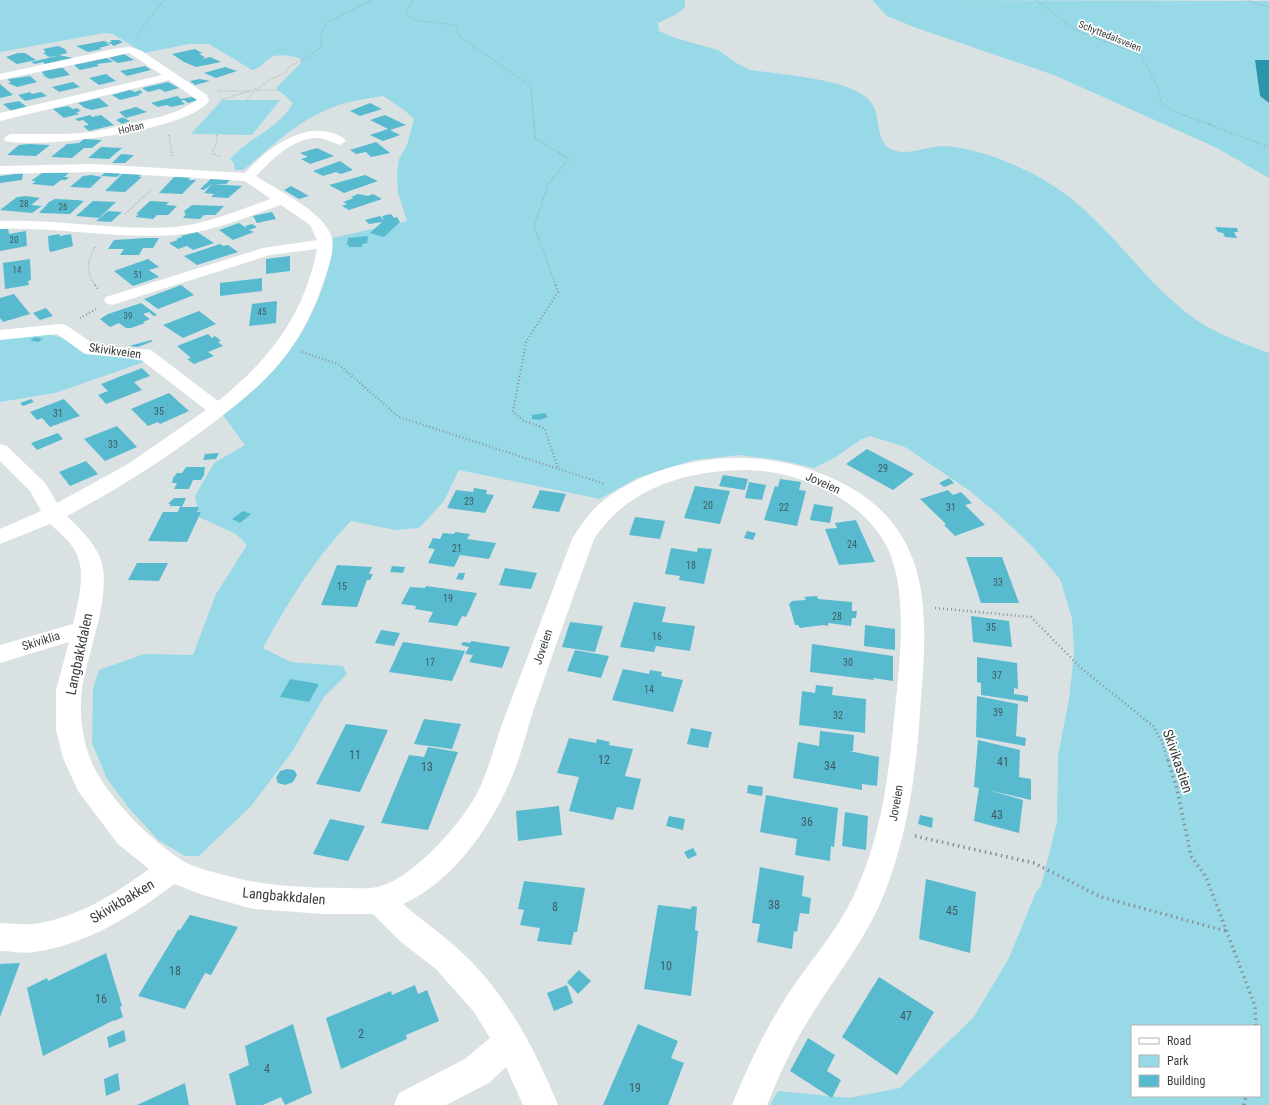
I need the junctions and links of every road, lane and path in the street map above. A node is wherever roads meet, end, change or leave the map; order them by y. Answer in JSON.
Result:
{"nodes":[{"id":1,"x":164,"y":0,"type":"edge"},
{"id":2,"x":372,"y":0,"type":"edge"},
{"id":3,"x":413,"y":0,"type":"edge"},
{"id":4,"x":1036,"y":0,"type":"edge"},
{"id":5,"x":1246,"y":0,"type":"edge"},
{"id":6,"x":1269,"y":7,"type":"edge"},
{"id":7,"x":130,"y":50,"type":"junction"},
{"id":8,"x":171,"y":76,"type":"junction"},
{"id":9,"x":0,"y":77,"type":"edge"},
{"id":10,"x":194,"y":90,"type":"junction"},
{"id":11,"x":254,"y":90,"type":"junction"},
{"id":12,"x":280,"y":90,"type":"dead end"},
{"id":13,"x":247,"y":100,"type":"dead end"},
{"id":14,"x":26,"y":110,"type":"junction"},
{"id":15,"x":192,"y":110,"type":"junction"},
{"id":16,"x":176,"y":116,"type":"junction"},
{"id":17,"x":0,"y":117,"type":"edge"},
{"id":18,"x":0,"y":125,"type":"edge"},
{"id":19,"x":41,"y":128,"type":"junction"},
{"id":20,"x":340,"y":141,"type":"dead end"},
{"id":21,"x":5,"y":142,"type":"edge"},
{"id":22,"x":1269,"y":147,"type":"edge"},
{"id":23,"x":0,"y":170,"type":"edge"},
{"id":24,"x":170,"y":172,"type":"junction"},
{"id":25,"x":248,"y":177,"type":"junction"},
{"id":26,"x":282,"y":200,"type":"junction"},
{"id":27,"x":0,"y":225,"type":"edge"},
{"id":28,"x":324,"y":244,"type":"junction"},
{"id":29,"x":112,"y":300,"type":"joint"},
{"id":30,"x":60,"y":329,"type":"junction"},
{"id":31,"x":0,"y":335,"type":"edge"},
{"id":32,"x":284,"y":346,"type":"junction"},
{"id":33,"x":218,"y":410,"type":"junction"},
{"id":34,"x":0,"y":450,"type":"edge"},
{"id":35,"x":558,"y":468,"type":"junction"},
{"id":36,"x":625,"y":493,"type":"junction"},
{"id":37,"x":53,"y":514,"type":"junction"},
{"id":38,"x":0,"y":537,"type":"edge"},
{"id":39,"x":911,"y":606,"type":"junction"},
{"id":40,"x":82,"y":630,"type":"junction"},
{"id":41,"x":0,"y":654,"type":"edge"},
{"id":42,"x":891,"y":830,"type":"junction"},
{"id":43,"x":172,"y":869,"type":"junction"},
{"id":44,"x":379,"y":901,"type":"junction"},
{"id":45,"x":1227,"y":931,"type":"junction"},
{"id":46,"x":0,"y":937,"type":"edge"},
{"id":47,"x":1256,"y":1025,"type":"edge"},
{"id":48,"x":511,"y":1041,"type":"junction"},
{"id":49,"x":411,"y":1105,"type":"edge"},
{"id":50,"x":541,"y":1105,"type":"edge"},
{"id":51,"x":749,"y":1105,"type":"edge"}],
"edges":[{"from":1,"to":7,"type":"path"},
{"from":2,"to":11,"type":"path"},
{"from":3,"to":35,"type":"path"},
{"from":4,"to":22,"type":"path","name":"Schyttedalsveien"},
{"from":5,"to":6,"type":"path"},
{"from":7,"to":8,"type":"street"},
{"from":7,"to":9,"type":"street"},
{"from":8,"to":10,"type":"street"},
{"from":8,"to":14,"type":"street"},
{"from":10,"to":11,"type":"path"},
{"from":10,"to":15,"type":"street"},
{"from":11,"to":12,"type":"path"},
{"from":11,"to":13,"type":"path"},
{"from":11,"to":15,"type":"path"},
{"from":14,"to":17,"type":"street"},
{"from":14,"to":19,"type":"street"},
{"from":15,"to":16,"type":"street","name":"Holtan"},
{"from":16,"to":19,"type":"street","name":"Holtan"},
{"from":16,"to":24,"type":"path"},
{"from":18,"to":21,"type":"street","name":"Holtan"},
{"from":19,"to":21,"type":"street","name":"Holtan"},
{"from":20,"to":25,"type":"street"},
{"from":23,"to":24,"type":"street"},
{"from":24,"to":25,"type":"street"},
{"from":25,"to":26,"type":"street"},
{"from":26,"to":27,"type":"street"},
{"from":26,"to":28,"type":"street"},
{"from":28,"to":29,"type":"street"},
{"from":28,"to":32,"type":"street"},
{"from":29,"to":30,"type":"path"},
{"from":30,"to":31,"type":"street"},
{"from":30,"to":33,"type":"street","name":"Skivikveien"},
{"from":32,"to":33,"type":"street"},
{"from":32,"to":35,"type":"path"},
{"from":33,"to":37,"type":"street"},
{"from":34,"to":37,"type":"street"},
{"from":35,"to":36,"type":"path"},
{"from":36,"to":39,"type":"street","name":"Joveien"},
{"from":36,"to":44,"type":"street","name":"Joveien"},
{"from":37,"to":38,"type":"street"},
{"from":37,"to":40,"type":"street","name":"Langbakkdalen"},
{"from":39,"to":42,"type":"street","name":"Joveien"},
{"from":39,"to":45,"type":"path","name":"Skivikastien"},
{"from":40,"to":41,"type":"street","name":"Skiviklia"},
{"from":40,"to":43,"type":"street","name":"Langbakkdalen"},
{"from":42,"to":45,"type":"path"},
{"from":42,"to":51,"type":"street","name":"Joveien"},
{"from":43,"to":44,"type":"street","name":"Langbakkdalen"},
{"from":43,"to":46,"type":"street","name":"Skivikbakken"},
{"from":44,"to":48,"type":"street"},
{"from":45,"to":47,"type":"path","name":"Skivikastien"},
{"from":48,"to":49,"type":"street"},
{"from":48,"to":50,"type":"street"}]}
